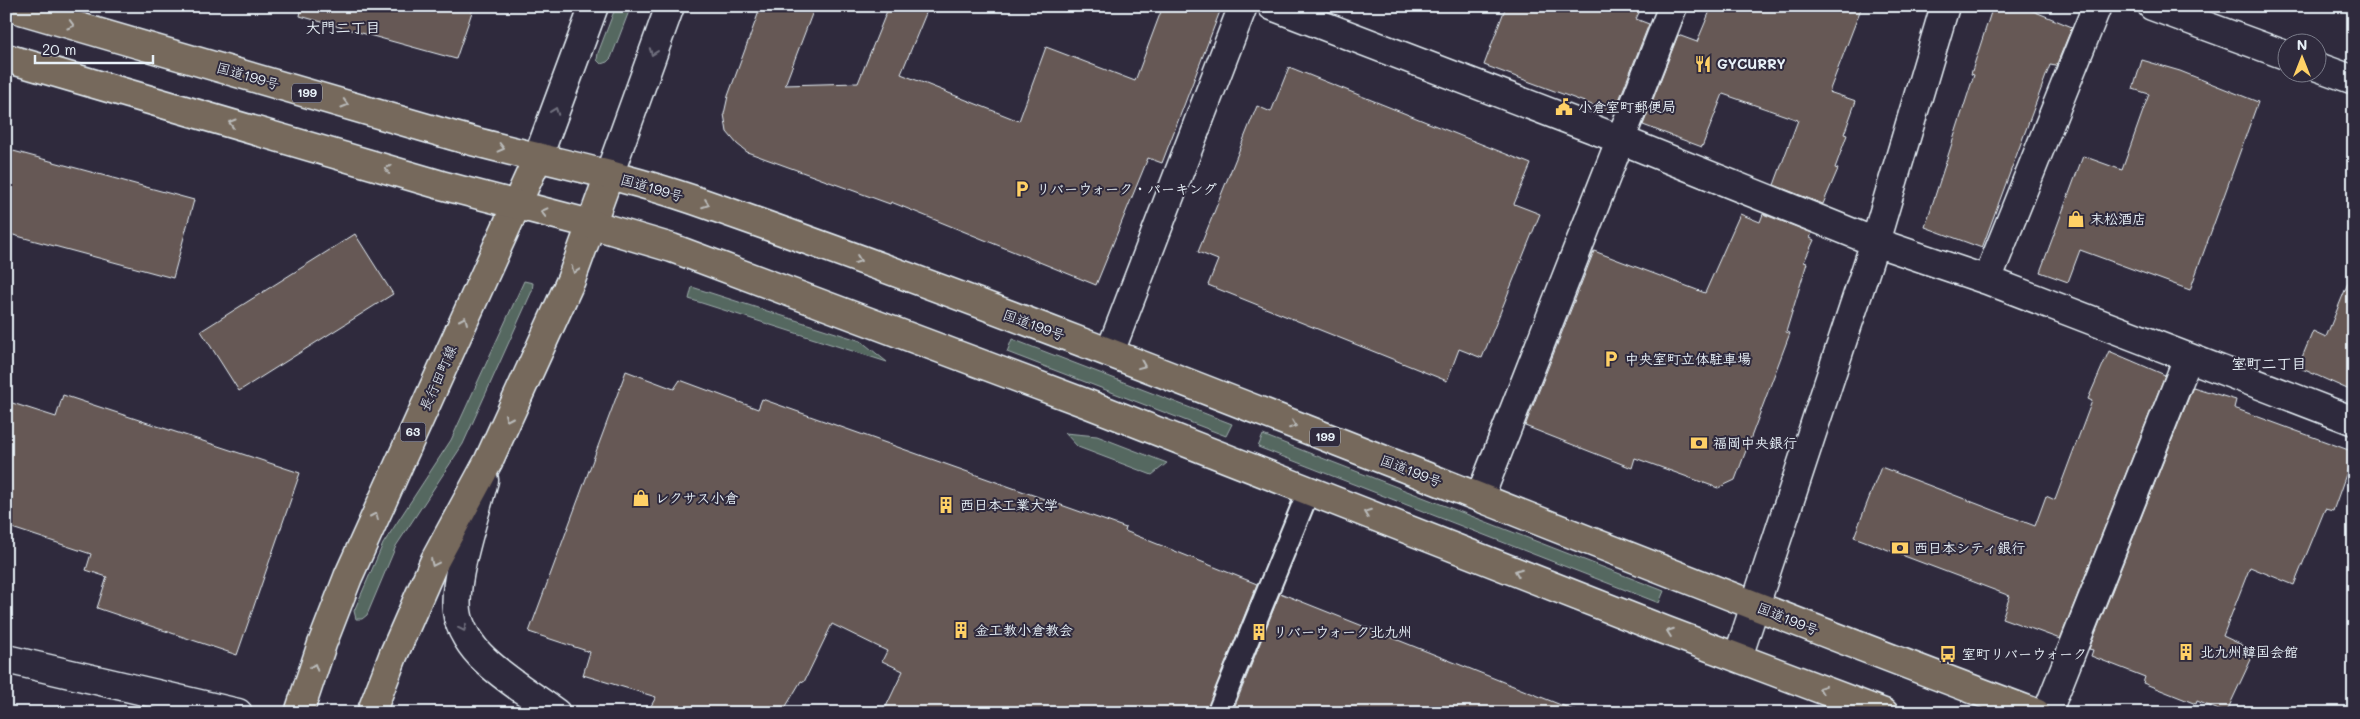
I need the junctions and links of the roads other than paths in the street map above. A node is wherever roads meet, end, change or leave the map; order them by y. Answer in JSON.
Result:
{"nodes":[{"id":1,"x":8,"y":6,"type":"edge"},
{"id":2,"x":594,"y":6,"type":"edge"},
{"id":3,"x":670,"y":6,"type":"edge"},
{"id":4,"x":1243,"y":6,"type":"edge"},
{"id":5,"x":1272,"y":6,"type":"edge"},
{"id":6,"x":1672,"y":6,"type":"edge"},
{"id":7,"x":1945,"y":6,"type":"edge"},
{"id":8,"x":2097,"y":6,"type":"edge"},
{"id":9,"x":2152,"y":6,"type":"edge"},
{"id":10,"x":2278,"y":52,"type":"edge"},
{"id":11,"x":6,"y":58,"type":"edge"},
{"id":12,"x":2328,"y":71,"type":"edge"},
{"id":13,"x":2354,"y":80,"type":"edge"},
{"id":14,"x":1619,"y":139,"type":"junction"},
{"id":15,"x":538,"y":156,"type":"junction"},
{"id":16,"x":609,"y":175,"type":"junction"},
{"id":17,"x":517,"y":205,"type":"junction"},
{"id":18,"x":592,"y":224,"type":"junction"},
{"id":19,"x":1875,"y":242,"type":"junction"},
{"id":20,"x":1987,"y":280,"type":"junction"},
{"id":21,"x":1110,"y":352,"type":"junction"},
{"id":22,"x":2188,"y":358,"type":"junction"},
{"id":23,"x":2354,"y":421,"type":"edge"},
{"id":24,"x":488,"y":462,"type":"junction"},
{"id":25,"x":1309,"y":490,"type":"junction"},
{"id":26,"x":1480,"y":497,"type":"junction"},
{"id":27,"x":1756,"y":606,"type":"junction"},
{"id":28,"x":1738,"y":657,"type":"junction"},
{"id":29,"x":6,"y":659,"type":"edge"},
{"id":30,"x":238,"y":713,"type":"edge"},
{"id":31,"x":299,"y":713,"type":"edge"},
{"id":32,"x":371,"y":713,"type":"edge"},
{"id":33,"x":556,"y":713,"type":"edge"},
{"id":34,"x":1218,"y":713,"type":"edge"},
{"id":35,"x":1884,"y":713,"type":"edge"},
{"id":36,"x":2036,"y":713,"type":"edge"},
{"id":37,"x":2047,"y":713,"type":"edge"}],
"edges":[{"from":1,"to":15,"type":"main road","name":"国道199号","number":"199","one_way":true},
{"from":15,"to":2,"type":"street","one_way":true},
{"from":3,"to":16,"type":"street","one_way":true},
{"from":4,"to":21,"type":"street"},
{"from":5,"to":14,"type":"street"},
{"from":6,"to":14,"type":"street"},
{"from":7,"to":19,"type":"street"},
{"from":8,"to":20,"type":"street"},
{"from":9,"to":10,"type":"street"},
{"from":17,"to":11,"type":"main road","one_way":true},
{"from":12,"to":13,"type":"street"},
{"from":14,"to":19,"type":"street"},
{"from":14,"to":26,"type":"street"},
{"from":15,"to":16,"type":"main road","name":"国道199号","number":"199"},
{"from":15,"to":17,"type":"main road","name":"長行田町線","number":"63"},
{"from":16,"to":18,"type":"main road"},
{"from":16,"to":21,"type":"main road","name":"国道199号","number":"199","one_way":true},
{"from":18,"to":17,"type":"main road","one_way":true},
{"from":31,"to":17,"type":"main road","name":"長行田町線","number":"63","one_way":true},
{"from":18,"to":24,"type":"main road","one_way":true},
{"from":18,"to":25,"type":"main road"},
{"from":19,"to":20,"type":"street"},
{"from":19,"to":27,"type":"street"},
{"from":20,"to":22,"type":"street"},
{"from":21,"to":26,"type":"main road","name":"国道199号","number":"199","one_way":true},
{"from":22,"to":23,"type":"street"},
{"from":22,"to":37,"type":"street"},
{"from":24,"to":32,"type":"main road","one_way":true},
{"from":24,"to":33,"type":"street","one_way":true},
{"from":28,"to":25,"type":"main road","one_way":true},
{"from":25,"to":34,"type":"lane"},
{"from":26,"to":27,"type":"main road","name":"国道199号","number":"199"},
{"from":27,"to":28,"type":"street"},
{"from":27,"to":36,"type":"main road","name":"国道199号","number":"199"},
{"from":35,"to":28,"type":"main road","one_way":true},
{"from":29,"to":30,"type":"street"}]}
